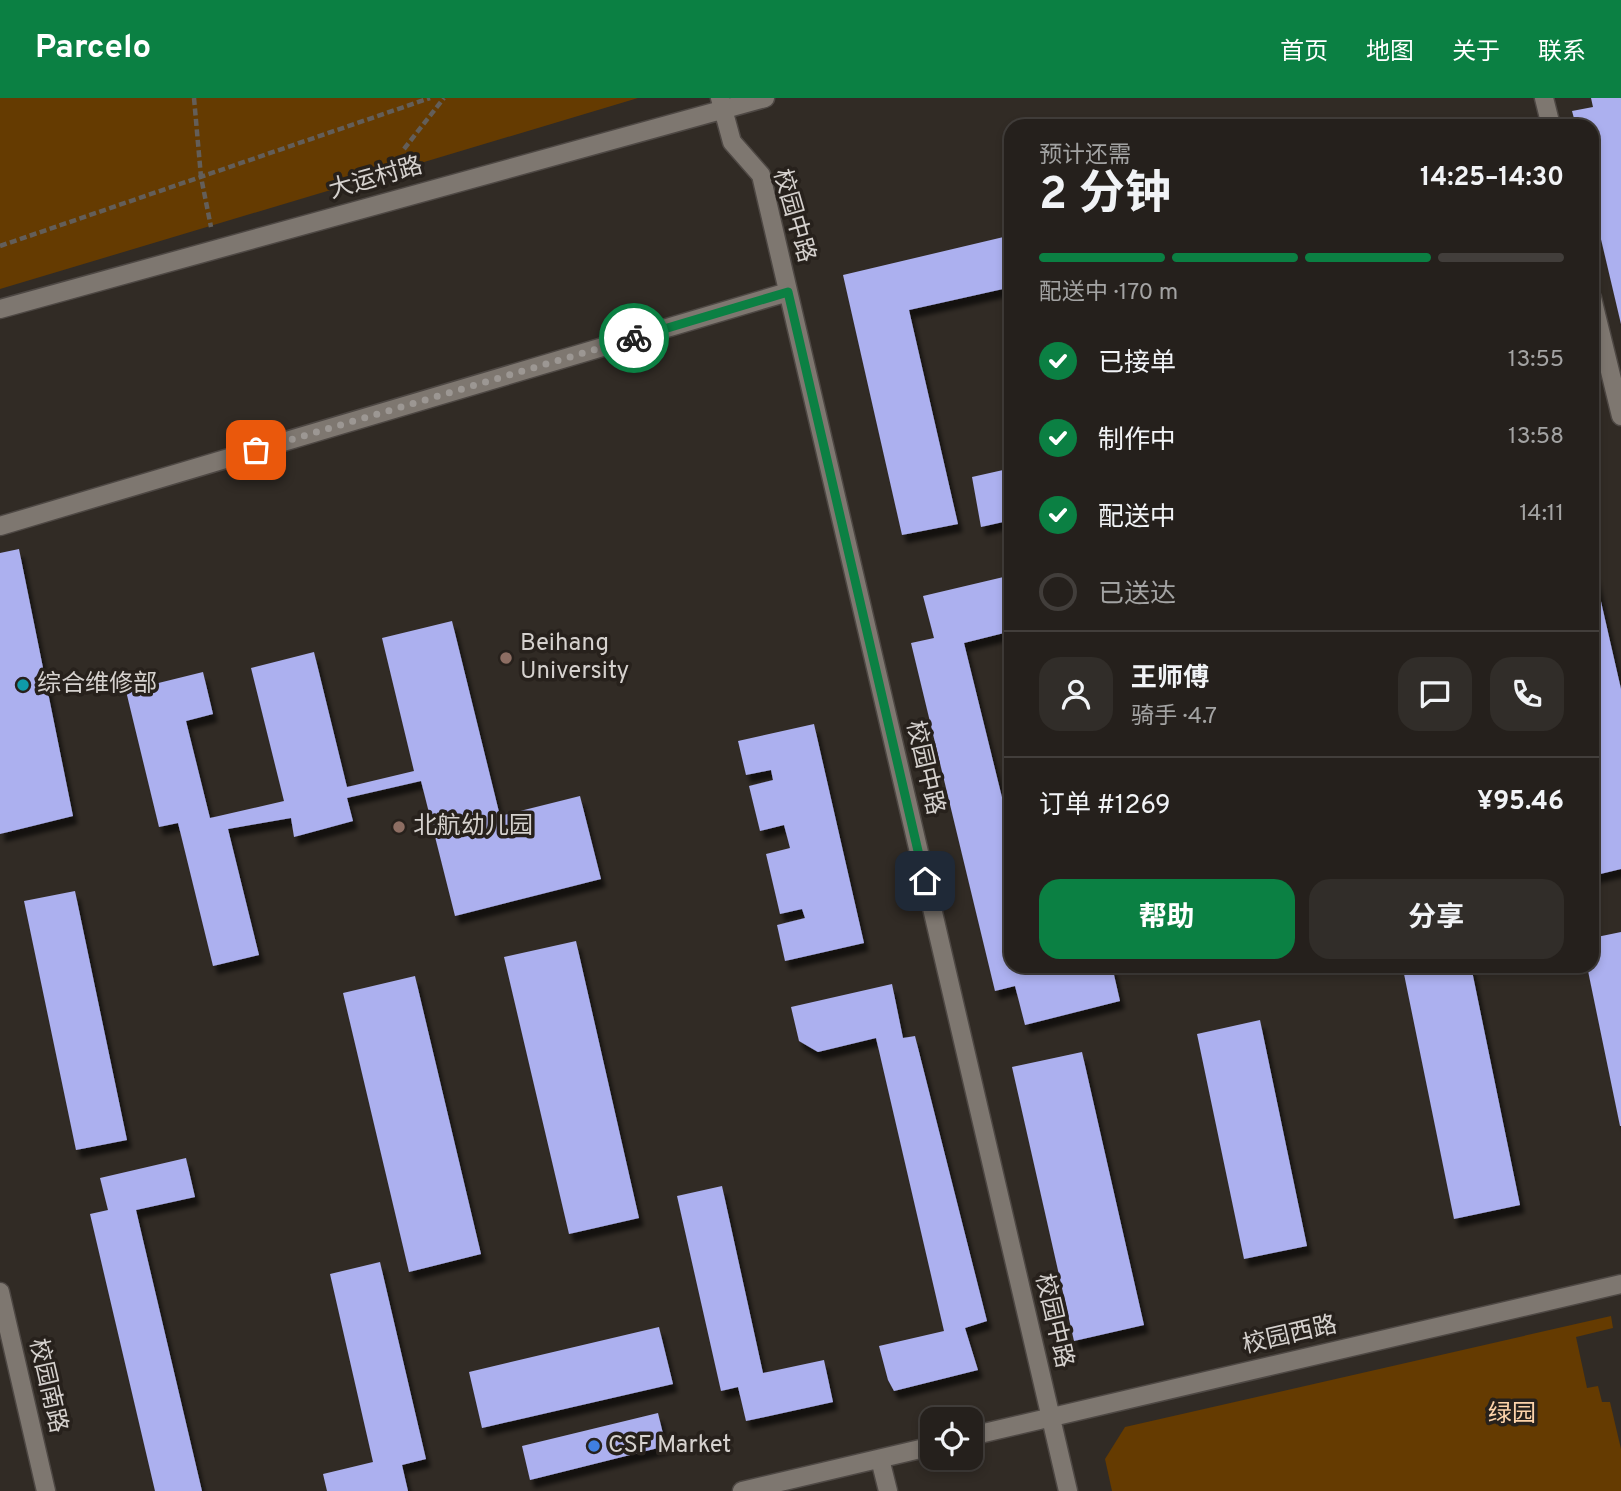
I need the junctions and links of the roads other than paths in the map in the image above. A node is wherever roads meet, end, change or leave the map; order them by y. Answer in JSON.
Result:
{"nodes":[{"id":1,"x":765,"y":98,"type":"edge"},
{"id":2,"x":1544,"y":98,"type":"edge"},
{"id":3,"x":721,"y":103,"type":"edge"},
{"id":4,"x":1549,"y":119,"type":"edge"},
{"id":5,"x":788,"y":292,"type":"junction"},
{"id":6,"x":0,"y":309,"type":"edge"},
{"id":7,"x":1599,"y":326,"type":"edge"},
{"id":8,"x":1621,"y":415,"type":"edge"},
{"id":9,"x":0,"y":526,"type":"edge"},
{"id":10,"x":1621,"y":1284,"type":"edge"},
{"id":11,"x":0,"y":1292,"type":"edge"},
{"id":12,"x":1050,"y":1417,"type":"junction"},
{"id":13,"x":983,"y":1433,"type":"edge"},
{"id":14,"x":920,"y":1449,"type":"edge"},
{"id":15,"x":880,"y":1459,"type":"junction"},
{"id":16,"x":46,"y":1491,"type":"edge"},
{"id":17,"x":742,"y":1491,"type":"edge"},
{"id":18,"x":888,"y":1491,"type":"edge"},
{"id":19,"x":1068,"y":1491,"type":"edge"}],
"edges":[{"from":1,"to":3,"type":"street","name":"大运村路"},
{"from":2,"to":4,"type":"street"},
{"from":3,"to":5,"type":"street","name":"校园中路"},
{"from":3,"to":6,"type":"street","name":"大运村路"},
{"from":5,"to":9,"type":"street"},
{"from":5,"to":12,"type":"street","name":"校园中路"},
{"from":7,"to":8,"type":"street"},
{"from":10,"to":12,"type":"street","name":"校园西路"},
{"from":11,"to":16,"type":"street","name":"校园南路"},
{"from":12,"to":13,"type":"street","name":"校园西路"},
{"from":12,"to":19,"type":"street","name":"校园中路"},
{"from":14,"to":15,"type":"street"},
{"from":15,"to":17,"type":"street"},
{"from":15,"to":18,"type":"street"}]}
